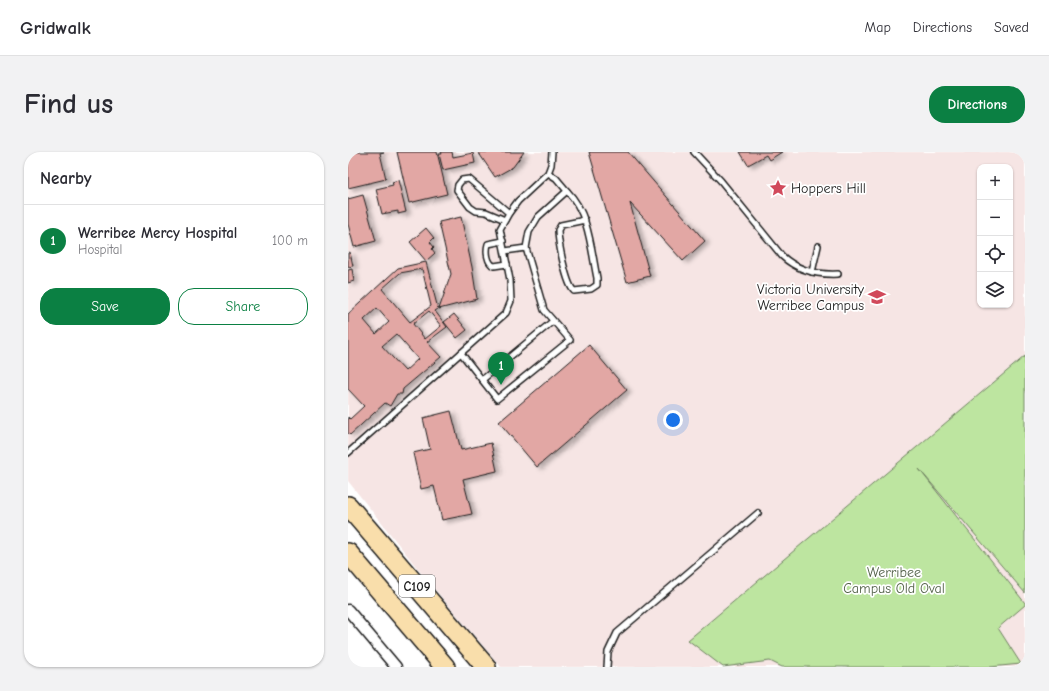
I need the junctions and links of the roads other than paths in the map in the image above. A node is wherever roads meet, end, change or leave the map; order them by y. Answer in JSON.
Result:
{"nodes":[{"id":1,"x":552,"y":152,"type":"edge"},
{"id":2,"x":694,"y":152,"type":"edge"},
{"id":3,"x":548,"y":173,"type":"junction"},
{"id":4,"x":568,"y":191,"type":"junction"},
{"id":5,"x":509,"y":213,"type":"junction"},
{"id":6,"x":505,"y":220,"type":"junction"},
{"id":7,"x":584,"y":220,"type":"junction"},
{"id":8,"x":503,"y":241,"type":"junction"},
{"id":9,"x":818,"y":246,"type":"dead end"},
{"id":10,"x":526,"y":248,"type":"junction"},
{"id":11,"x":505,"y":251,"type":"junction"},
{"id":12,"x":507,"y":264,"type":"junction"},
{"id":13,"x":812,"y":272,"type":"junction"},
{"id":14,"x":838,"y":274,"type":"dead end"},
{"id":15,"x":553,"y":321,"type":"junction"},
{"id":16,"x":461,"y":353,"type":"junction"},
{"id":17,"x":482,"y":380,"type":"junction"},
{"id":18,"x":348,"y":453,"type":"edge"},
{"id":19,"x":348,"y":506,"type":"edge"},
{"id":20,"x":758,"y":513,"type":"dead end"},
{"id":21,"x":348,"y":553,"type":"edge"},
{"id":22,"x":348,"y":610,"type":"edge"},
{"id":23,"x":396,"y":667,"type":"edge"},
{"id":24,"x":445,"y":667,"type":"edge"},
{"id":25,"x":486,"y":667,"type":"edge"},
{"id":26,"x":607,"y":667,"type":"edge"}],
"edges":[{"from":1,"to":3,"type":"lane"},
{"from":2,"to":13,"type":"lane"},
{"from":3,"to":4,"type":"lane"},
{"from":3,"to":5,"type":"lane"},
{"from":4,"to":7,"type":"lane"},
{"from":4,"to":10,"type":"lane"},
{"from":5,"to":6,"type":"lane"},
{"from":5,"to":6,"type":"lane"},
{"from":6,"to":8,"type":"lane"},
{"from":7,"to":7,"type":"lane"},
{"from":8,"to":11,"type":"lane"},
{"from":8,"to":12,"type":"lane"},
{"from":9,"to":13,"type":"lane"},
{"from":10,"to":11,"type":"lane"},
{"from":10,"to":15,"type":"lane"},
{"from":11,"to":12,"type":"lane"},
{"from":12,"to":16,"type":"lane"},
{"from":13,"to":14,"type":"lane"},
{"from":15,"to":17,"type":"lane"},
{"from":15,"to":17,"type":"lane"},
{"from":16,"to":17,"type":"lane"},
{"from":16,"to":18,"type":"lane"},
{"from":19,"to":25,"type":"highway","number":"C109"},
{"from":20,"to":26,"type":"lane"},
{"from":21,"to":24,"type":"highway","number":"C109"},
{"from":22,"to":23,"type":"street"}]}
